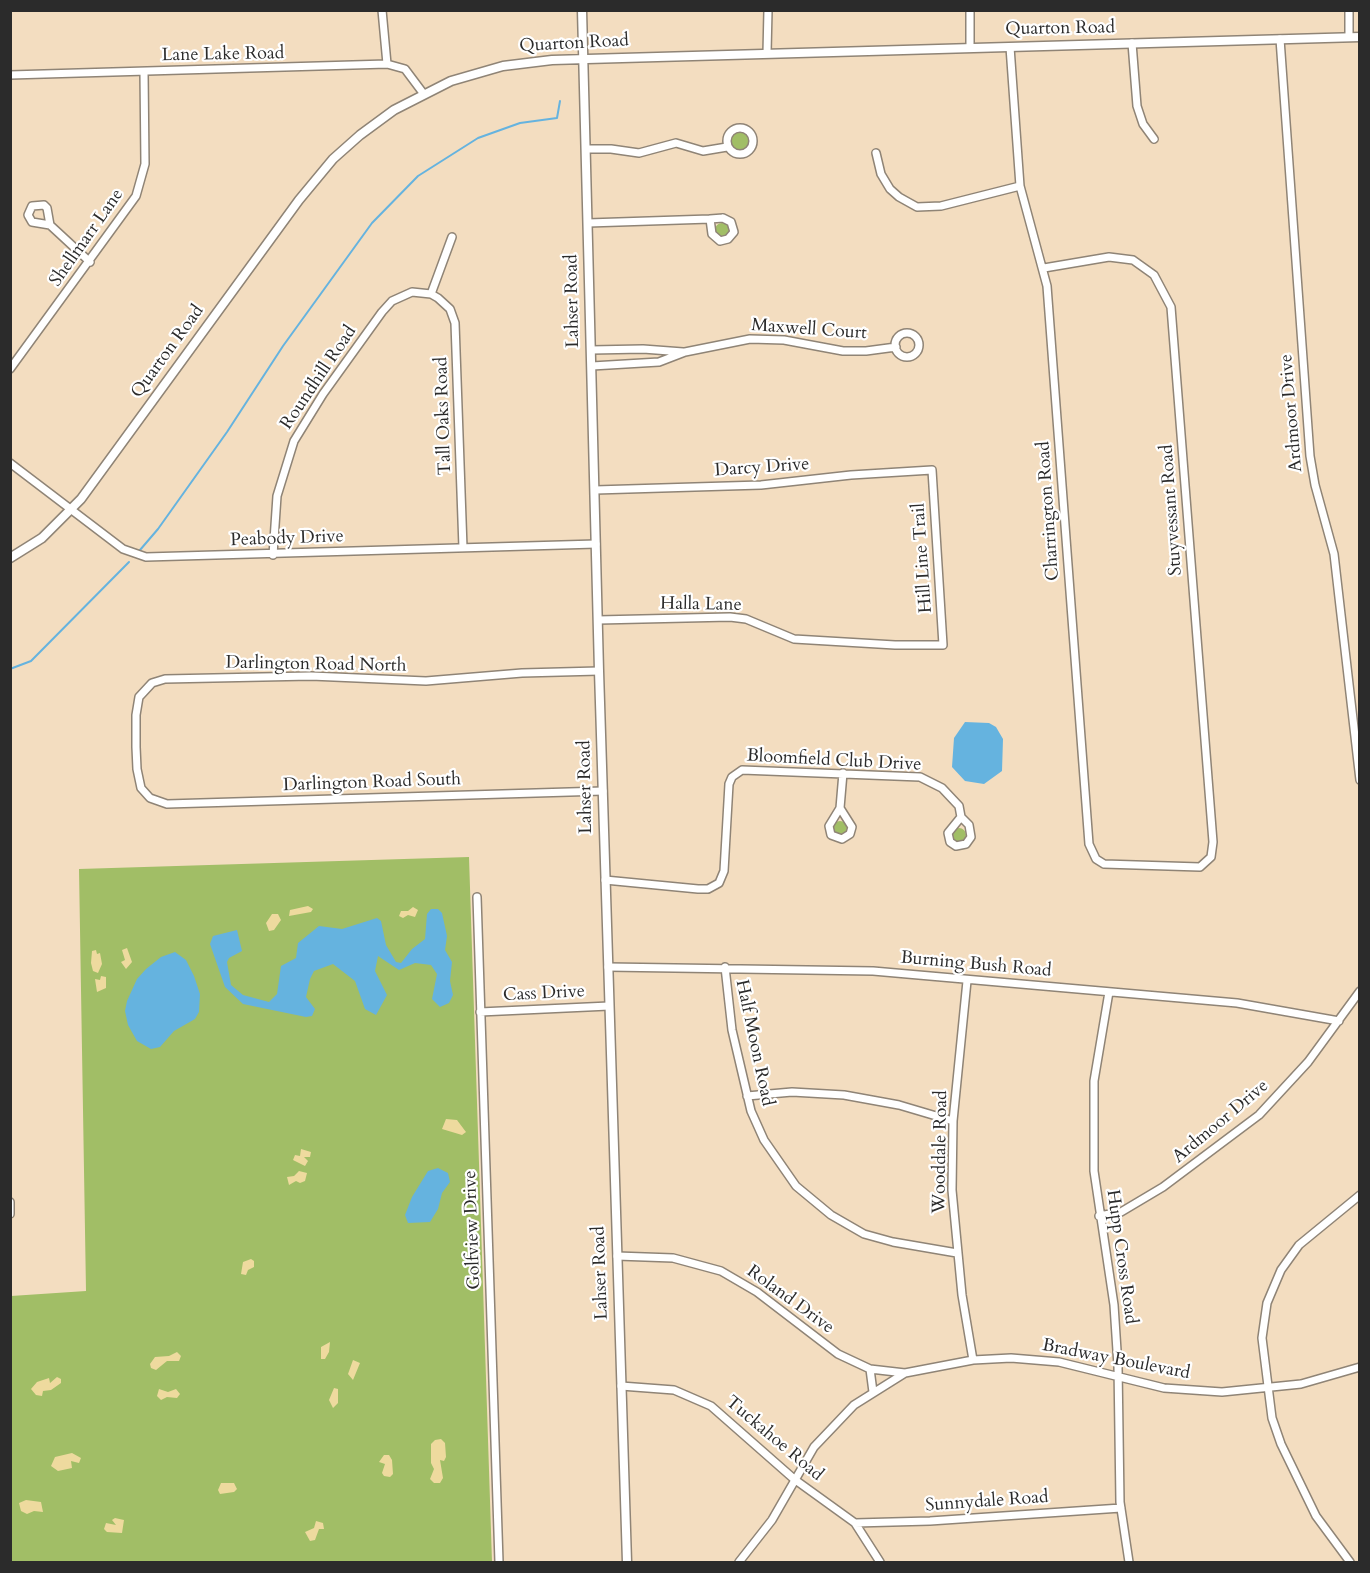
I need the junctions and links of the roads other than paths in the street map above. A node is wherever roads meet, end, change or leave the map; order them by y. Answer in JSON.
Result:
{"nodes":[{"id":1,"x":382,"y":10,"type":"edge"},
{"id":2,"x":582,"y":10,"type":"edge"},
{"id":3,"x":768,"y":10,"type":"edge"},
{"id":4,"x":970,"y":10,"type":"edge"},
{"id":5,"x":1349,"y":10,"type":"edge"},
{"id":6,"x":1349,"y":37,"type":"junction"},
{"id":7,"x":1359,"y":37,"type":"edge"},
{"id":8,"x":1280,"y":39,"type":"junction"},
{"id":9,"x":1132,"y":43,"type":"junction"},
{"id":10,"x":1010,"y":46,"type":"junction"},
{"id":11,"x":970,"y":47,"type":"junction"},
{"id":12,"x":767,"y":53,"type":"junction"},
{"id":13,"x":583,"y":58,"type":"junction"},
{"id":14,"x":387,"y":64,"type":"junction"},
{"id":15,"x":144,"y":72,"type":"junction"},
{"id":16,"x":10,"y":75,"type":"edge"},
{"id":17,"x":423,"y":93,"type":"junction"},
{"id":18,"x":1154,"y":138,"type":"dead end"},
{"id":19,"x":727,"y":147,"type":"dead end"},
{"id":20,"x":586,"y":149,"type":"junction"},
{"id":21,"x":876,"y":153,"type":"dead end"},
{"id":22,"x":1020,"y":186,"type":"junction"},
{"id":23,"x":710,"y":219,"type":"dead end"},
{"id":24,"x":588,"y":223,"type":"junction"},
{"id":25,"x":50,"y":225,"type":"dead end"},
{"id":26,"x":452,"y":237,"type":"dead end"},
{"id":27,"x":90,"y":262,"type":"junction"},
{"id":28,"x":1044,"y":268,"type":"junction"},
{"id":29,"x":431,"y":294,"type":"junction"},
{"id":30,"x":896,"y":347,"type":"dead end"},
{"id":31,"x":591,"y":350,"type":"junction"},
{"id":32,"x":685,"y":352,"type":"junction"},
{"id":33,"x":592,"y":366,"type":"junction"},
{"id":34,"x":10,"y":369,"type":"edge"},
{"id":35,"x":10,"y":463,"type":"edge"},
{"id":36,"x":932,"y":470,"type":"joint"},
{"id":37,"x":595,"y":490,"type":"junction"},
{"id":38,"x":71,"y":510,"type":"junction"},
{"id":39,"x":596,"y":544,"type":"junction"},
{"id":40,"x":463,"y":548,"type":"junction"},
{"id":41,"x":273,"y":555,"type":"junction"},
{"id":42,"x":10,"y":558,"type":"edge"},
{"id":43,"x":598,"y":620,"type":"junction"},
{"id":44,"x":943,"y":645,"type":"joint"},
{"id":45,"x":599,"y":671,"type":"junction"},
{"id":46,"x":843,"y":773,"type":"junction"},
{"id":47,"x":1359,"y":780,"type":"edge"},
{"id":48,"x":603,"y":791,"type":"junction"},
{"id":49,"x":146,"y":794,"type":"joint"},
{"id":50,"x":840,"y":808,"type":"dead end"},
{"id":51,"x":961,"y":817,"type":"dead end"},
{"id":52,"x":1208,"y":862,"type":"joint"},
{"id":53,"x":605,"y":880,"type":"junction"},
{"id":54,"x":477,"y":897,"type":"dead end"},
{"id":55,"x":608,"y":967,"type":"junction"},
{"id":56,"x":725,"y":967,"type":"junction"},
{"id":57,"x":967,"y":981,"type":"junction"},
{"id":58,"x":1359,"y":991,"type":"edge"},
{"id":59,"x":1109,"y":992,"type":"junction"},
{"id":60,"x":609,"y":1006,"type":"junction"},
{"id":61,"x":480,"y":1012,"type":"junction"},
{"id":62,"x":1339,"y":1021,"type":"junction"},
{"id":63,"x":747,"y":1096,"type":"junction"},
{"id":64,"x":953,"y":1121,"type":"junction"},
{"id":65,"x":1359,"y":1196,"type":"edge"},
{"id":66,"x":10,"y":1202,"type":"edge"},
{"id":67,"x":10,"y":1214,"type":"edge"},
{"id":68,"x":1099,"y":1216,"type":"junction"},
{"id":69,"x":957,"y":1253,"type":"junction"},
{"id":70,"x":617,"y":1256,"type":"junction"},
{"id":71,"x":973,"y":1360,"type":"junction"},
{"id":72,"x":1359,"y":1367,"type":"edge"},
{"id":73,"x":870,"y":1370,"type":"junction"},
{"id":74,"x":905,"y":1374,"type":"junction"},
{"id":75,"x":1119,"y":1377,"type":"junction"},
{"id":76,"x":621,"y":1386,"type":"junction"},
{"id":77,"x":1268,"y":1389,"type":"junction"},
{"id":78,"x":873,"y":1392,"type":"junction"},
{"id":79,"x":794,"y":1479,"type":"junction"},
{"id":80,"x":1121,"y":1508,"type":"junction"},
{"id":81,"x":855,"y":1523,"type":"junction"},
{"id":82,"x":499,"y":1563,"type":"edge"},
{"id":83,"x":627,"y":1563,"type":"edge"},
{"id":84,"x":739,"y":1563,"type":"edge"},
{"id":85,"x":880,"y":1563,"type":"edge"},
{"id":86,"x":1129,"y":1563,"type":"edge"},
{"id":87,"x":1350,"y":1563,"type":"edge"}],
"edges":[{"from":1,"to":14,"type":"street"},
{"from":2,"to":13,"type":"street","name":"Lahser Road"},
{"from":3,"to":12,"type":"street"},
{"from":4,"to":11,"type":"street"},
{"from":5,"to":6,"type":"street"},
{"from":6,"to":7,"type":"street","name":"Quarton Road"},
{"from":6,"to":8,"type":"street","name":"Quarton Road"},
{"from":8,"to":9,"type":"street","name":"Quarton Road"},
{"from":8,"to":47,"type":"street","name":"Ardmoor Drive"},
{"from":9,"to":10,"type":"street","name":"Quarton Road"},
{"from":9,"to":18,"type":"street"},
{"from":10,"to":11,"type":"street","name":"Quarton Road"},
{"from":10,"to":22,"type":"street","name":"Charrington Road"},
{"from":11,"to":12,"type":"street","name":"Quarton Road"},
{"from":12,"to":13,"type":"street","name":"Quarton Road"},
{"from":13,"to":17,"type":"street","name":"Quarton Road"},
{"from":13,"to":20,"type":"street","name":"Lahser Road"},
{"from":14,"to":15,"type":"street","name":"Lane Lake Road"},
{"from":14,"to":17,"type":"street"},
{"from":15,"to":16,"type":"street","name":"Lane Lake Road"},
{"from":15,"to":27,"type":"street","name":"Shellmarr Lane"},
{"from":17,"to":38,"type":"street","name":"Quarton Road"},
{"from":19,"to":20,"type":"street"},
{"from":20,"to":24,"type":"street","name":"Lahser Road"},
{"from":21,"to":22,"type":"street"},
{"from":22,"to":28,"type":"street","name":"Charrington Road"},
{"from":23,"to":24,"type":"street"},
{"from":24,"to":31,"type":"street","name":"Lahser Road"},
{"from":25,"to":27,"type":"street"},
{"from":26,"to":29,"type":"street"},
{"from":27,"to":34,"type":"street","name":"Shellmarr Lane"},
{"from":28,"to":52,"type":"street","name":"Charrington Road"},
{"from":28,"to":52,"type":"street","name":"Stuyvessant Road"},
{"from":29,"to":40,"type":"street","name":"Tall Oaks Road"},
{"from":29,"to":41,"type":"street","name":"Roundhill Road"},
{"from":30,"to":32,"type":"street","name":"Maxwell Court"},
{"from":31,"to":32,"type":"street","name":"Maxwell Court"},
{"from":31,"to":33,"type":"street","name":"Lahser Road"},
{"from":32,"to":33,"type":"street","name":"Maxwell Court"},
{"from":33,"to":37,"type":"street","name":"Lahser Road"},
{"from":35,"to":38,"type":"street","name":"Peabody Drive"},
{"from":36,"to":37,"type":"street","name":"Darcy Drive"},
{"from":36,"to":44,"type":"street","name":"Hill Line Trail"},
{"from":37,"to":39,"type":"street","name":"Lahser Road"},
{"from":38,"to":41,"type":"street","name":"Peabody Drive"},
{"from":38,"to":42,"type":"street","name":"Quarton Road"},
{"from":39,"to":40,"type":"street","name":"Peabody Drive"},
{"from":39,"to":43,"type":"street","name":"Lahser Road"},
{"from":40,"to":41,"type":"street","name":"Peabody Drive"},
{"from":43,"to":44,"type":"street","name":"Halla Lane"},
{"from":43,"to":45,"type":"street","name":"Lahser Road"},
{"from":45,"to":48,"type":"street","name":"Lahser Road"},
{"from":45,"to":49,"type":"street","name":"Darlington Road North"},
{"from":46,"to":50,"type":"street"},
{"from":46,"to":51,"type":"street","name":"Bloomfield Club Drive"},
{"from":46,"to":53,"type":"street","name":"Bloomfield Club Drive"},
{"from":48,"to":49,"type":"street","name":"Darlington Road South"},
{"from":48,"to":53,"type":"street","name":"Lahser Road"},
{"from":53,"to":55,"type":"street","name":"Lahser Road"},
{"from":54,"to":61,"type":"street","name":"Golfview Drive"},
{"from":55,"to":56,"type":"street","name":"Burning Bush Road"},
{"from":55,"to":60,"type":"street","name":"Lahser Road"},
{"from":56,"to":57,"type":"street","name":"Burning Bush Road"},
{"from":56,"to":63,"type":"street","name":"Half Moon Road"},
{"from":57,"to":59,"type":"street","name":"Burning Bush Road"},
{"from":57,"to":64,"type":"street","name":"Wooddale Road"},
{"from":58,"to":62,"type":"street","name":"Ardmoor Drive"},
{"from":59,"to":62,"type":"street","name":"Burning Bush Road"},
{"from":59,"to":68,"type":"street","name":"Hupp Cross Road"},
{"from":60,"to":61,"type":"street","name":"Cass Drive"},
{"from":60,"to":70,"type":"street","name":"Lahser Road"},
{"from":61,"to":82,"type":"street","name":"Golfview Drive"},
{"from":62,"to":68,"type":"street","name":"Ardmoor Drive"},
{"from":63,"to":64,"type":"street"},
{"from":63,"to":69,"type":"street","name":"Half Moon Road"},
{"from":64,"to":69,"type":"street","name":"Wooddale Road"},
{"from":65,"to":77,"type":"street"},
{"from":66,"to":67,"type":"street"},
{"from":68,"to":75,"type":"street","name":"Hupp Cross Road"},
{"from":69,"to":71,"type":"street","name":"Wooddale Road"},
{"from":70,"to":73,"type":"street","name":"Roland Drive"},
{"from":70,"to":76,"type":"street","name":"Lahser Road"},
{"from":71,"to":74,"type":"street","name":"Bradway Boulevard"},
{"from":71,"to":75,"type":"street","name":"Bradway Boulevard"},
{"from":72,"to":77,"type":"street","name":"Bradway Boulevard"},
{"from":73,"to":74,"type":"street","name":"Roland Drive"},
{"from":73,"to":78,"type":"street"},
{"from":74,"to":78,"type":"street","name":"Bradway Boulevard"},
{"from":75,"to":77,"type":"street","name":"Bradway Boulevard"},
{"from":75,"to":80,"type":"street","name":"Hupp Cross Road"},
{"from":76,"to":79,"type":"street","name":"Tuckahoe Road"},
{"from":76,"to":83,"type":"street","name":"Lahser Road"},
{"from":77,"to":87,"type":"street"},
{"from":78,"to":79,"type":"street","name":"Bradway Boulevard"},
{"from":79,"to":81,"type":"street","name":"Tuckahoe Road"},
{"from":79,"to":84,"type":"street","name":"Bradway Boulevard"},
{"from":80,"to":81,"type":"street","name":"Sunnydale Road"},
{"from":80,"to":86,"type":"street","name":"Hupp Cross Road"},
{"from":81,"to":85,"type":"street","name":"Tuckahoe Road"}]}
